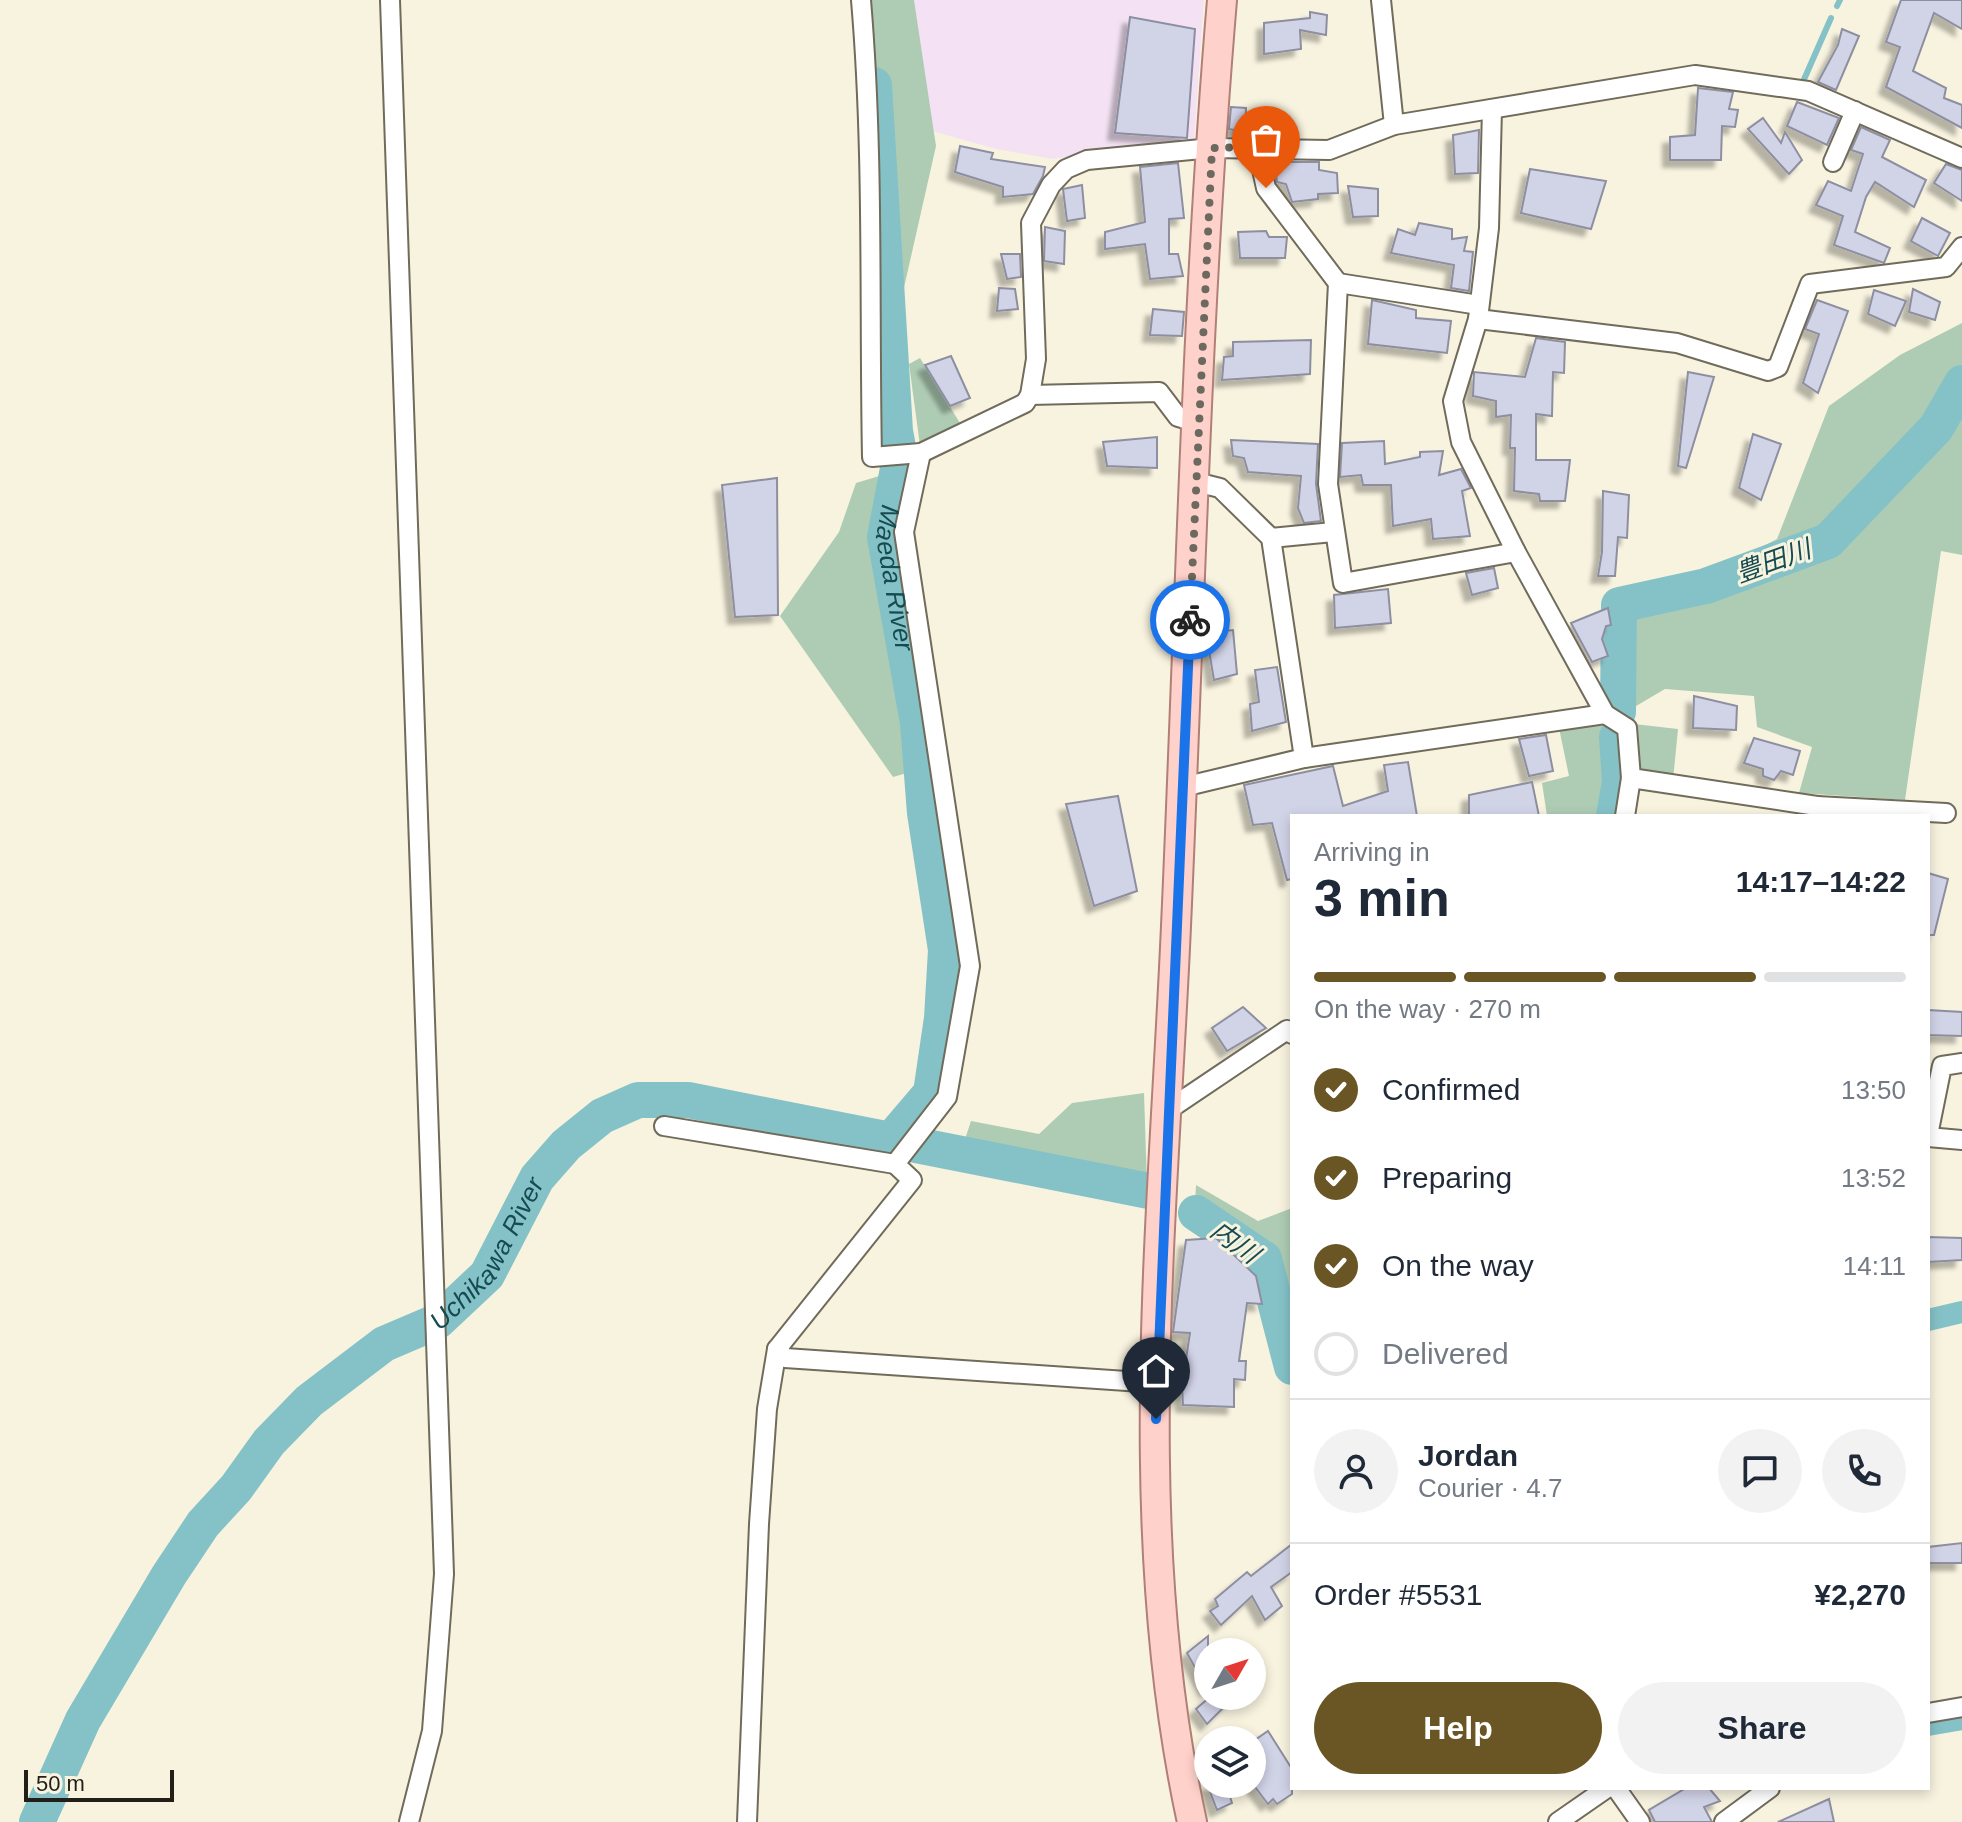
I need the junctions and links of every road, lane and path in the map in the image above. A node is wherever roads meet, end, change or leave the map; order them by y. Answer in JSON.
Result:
{"nodes":[{"id":1,"x":390,"y":0,"type":"edge"},
{"id":2,"x":861,"y":0,"type":"edge"},
{"id":3,"x":1222,"y":0,"type":"edge"},
{"id":4,"x":1381,"y":0,"type":"edge"},
{"id":5,"x":1492,"y":109,"type":"junction"},
{"id":6,"x":1855,"y":111,"type":"junction"},
{"id":7,"x":1394,"y":125,"type":"junction"},
{"id":8,"x":1257,"y":147,"type":"junction"},
{"id":9,"x":1212,"y":148,"type":"junction"},
{"id":10,"x":1962,"y":158,"type":"edge"},
{"id":11,"x":1833,"y":162,"type":"dead end"},
{"id":12,"x":1962,"y":247,"type":"edge"},
{"id":13,"x":1338,"y":283,"type":"junction"},
{"id":14,"x":1478,"y":312,"type":"junction"},
{"id":15,"x":1030,"y":395,"type":"junction"},
{"id":16,"x":1198,"y":423,"type":"junction"},
{"id":17,"x":921,"y":453,"type":"junction"},
{"id":18,"x":1196,"y":482,"type":"junction"},
{"id":19,"x":1333,"y":532,"type":"junction"},
{"id":20,"x":1271,"y":538,"type":"junction"},
{"id":21,"x":1516,"y":552,"type":"junction"},
{"id":22,"x":1605,"y":714,"type":"junction"},
{"id":23,"x":1304,"y":758,"type":"junction"},
{"id":24,"x":1631,"y":778,"type":"junction"},
{"id":25,"x":1183,"y":787,"type":"junction"},
{"id":26,"x":1820,"y":811,"type":"edge"},
{"id":27,"x":1946,"y":813,"type":"dead end"},
{"id":28,"x":1625,"y":814,"type":"edge"},
{"id":29,"x":1290,"y":1032,"type":"edge"},
{"id":30,"x":1962,"y":1063,"type":"edge"},
{"id":31,"x":1168,"y":1110,"type":"junction"},
{"id":32,"x":664,"y":1126,"type":"dead end"},
{"id":33,"x":1930,"y":1126,"type":"edge"},
{"id":34,"x":1930,"y":1136,"type":"edge"},
{"id":35,"x":1962,"y":1140,"type":"edge"},
{"id":36,"x":898,"y":1159,"type":"junction"},
{"id":37,"x":777,"y":1349,"type":"junction"},
{"id":38,"x":1156,"y":1383,"type":"junction"},
{"id":39,"x":1962,"y":1707,"type":"edge"},
{"id":40,"x":1930,"y":1713,"type":"edge"},
{"id":41,"x":1604,"y":1790,"type":"edge"},
{"id":42,"x":1617,"y":1790,"type":"edge"},
{"id":43,"x":1767,"y":1790,"type":"edge"},
{"id":44,"x":409,"y":1822,"type":"edge"},
{"id":45,"x":747,"y":1822,"type":"edge"},
{"id":46,"x":1192,"y":1822,"type":"edge"},
{"id":47,"x":1558,"y":1822,"type":"edge"},
{"id":48,"x":1640,"y":1822,"type":"edge"},
{"id":49,"x":1724,"y":1822,"type":"edge"}],
"edges":[{"from":1,"to":44,"type":"street"},
{"from":2,"to":17,"type":"street"},
{"from":3,"to":9,"type":"main road"},
{"from":4,"to":7,"type":"street"},
{"from":5,"to":6,"type":"street"},
{"from":5,"to":7,"type":"street"},
{"from":5,"to":14,"type":"street"},
{"from":6,"to":10,"type":"street"},
{"from":6,"to":11,"type":"street"},
{"from":7,"to":8,"type":"street"},
{"from":8,"to":9,"type":"street"},
{"from":8,"to":13,"type":"street"},
{"from":9,"to":15,"type":"street"},
{"from":9,"to":16,"type":"main road"},
{"from":12,"to":14,"type":"street"},
{"from":13,"to":14,"type":"street"},
{"from":13,"to":19,"type":"street"},
{"from":14,"to":21,"type":"street"},
{"from":15,"to":16,"type":"street"},
{"from":15,"to":17,"type":"street"},
{"from":16,"to":18,"type":"main road"},
{"from":17,"to":36,"type":"street"},
{"from":18,"to":20,"type":"street"},
{"from":18,"to":25,"type":"main road"},
{"from":19,"to":20,"type":"street"},
{"from":19,"to":21,"type":"street"},
{"from":20,"to":23,"type":"street"},
{"from":21,"to":22,"type":"street"},
{"from":22,"to":23,"type":"street"},
{"from":22,"to":24,"type":"street"},
{"from":23,"to":25,"type":"street"},
{"from":24,"to":26,"type":"street"},
{"from":24,"to":28,"type":"street"},
{"from":25,"to":31,"type":"main road"},
{"from":26,"to":27,"type":"street"},
{"from":29,"to":31,"type":"street"},
{"from":30,"to":33,"type":"street"},
{"from":31,"to":38,"type":"main road"},
{"from":32,"to":36,"type":"street"},
{"from":34,"to":35,"type":"street"},
{"from":36,"to":37,"type":"street"},
{"from":37,"to":38,"type":"street"},
{"from":37,"to":45,"type":"street"},
{"from":38,"to":46,"type":"main road"},
{"from":39,"to":40,"type":"street"},
{"from":41,"to":47,"type":"street"},
{"from":42,"to":48,"type":"street"},
{"from":43,"to":49,"type":"street"}]}
